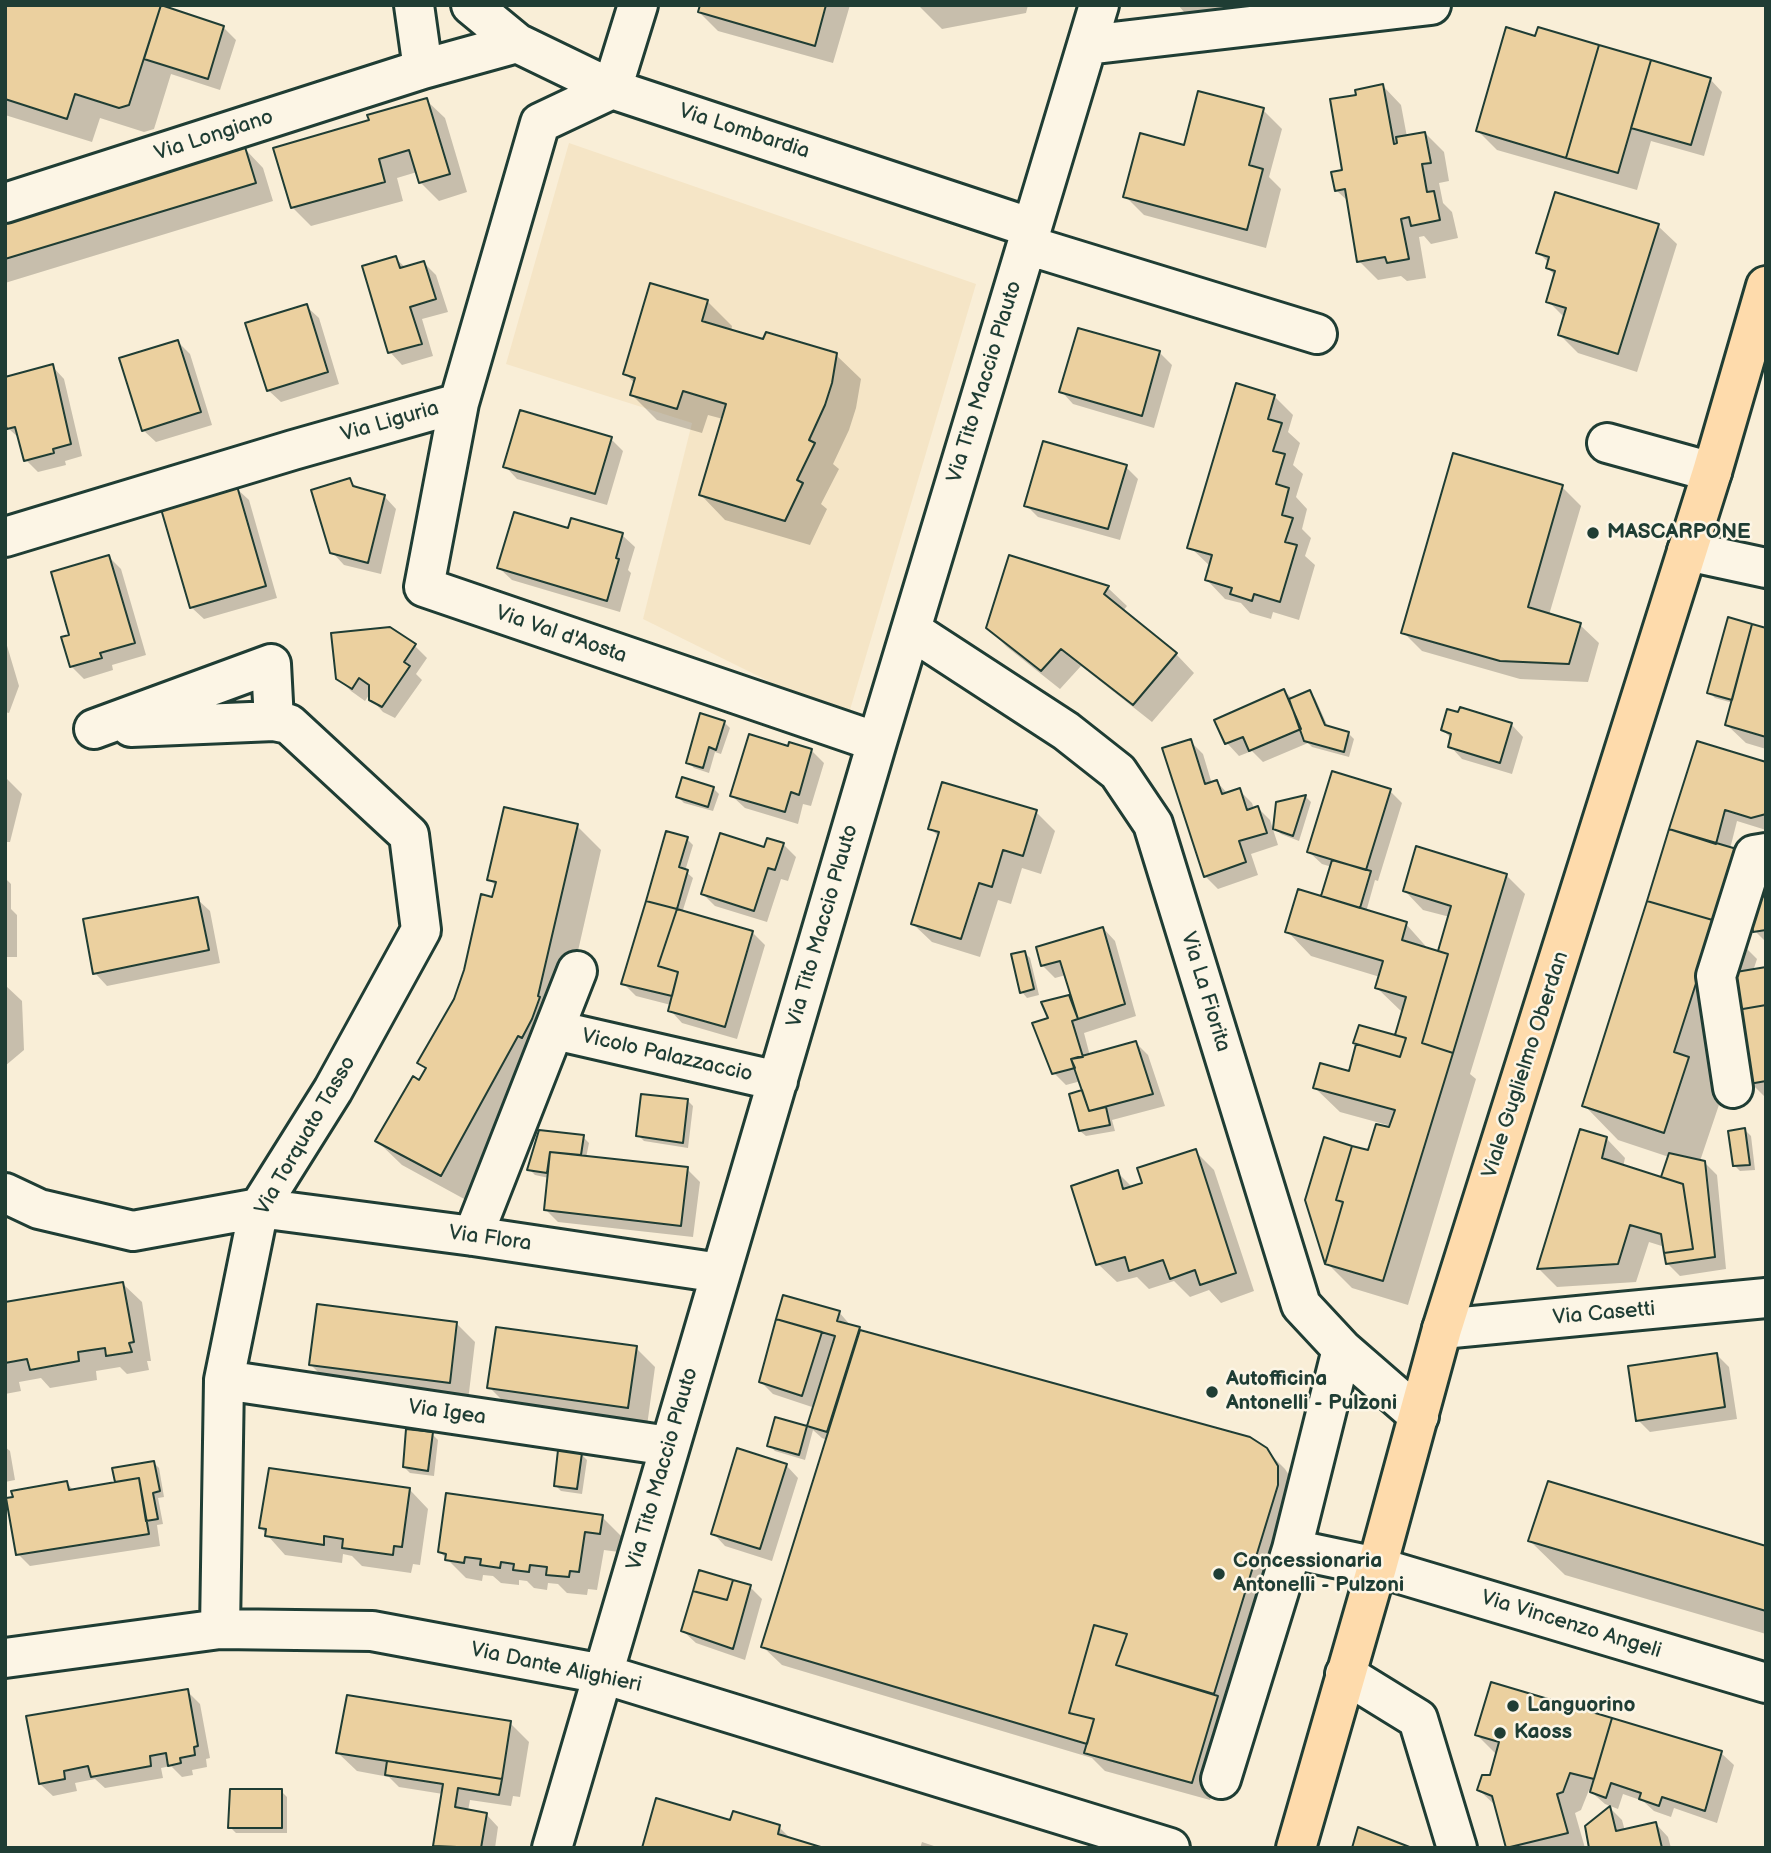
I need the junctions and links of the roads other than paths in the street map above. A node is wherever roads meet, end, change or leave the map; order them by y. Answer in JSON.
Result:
{"nodes":[{"id":1,"x":414,"y":5,"type":"edge"},
{"id":2,"x":471,"y":5,"type":"edge"},
{"id":3,"x":638,"y":5,"type":"edge"},
{"id":4,"x":1099,"y":5,"type":"edge"},
{"id":5,"x":1431,"y":5,"type":"edge"},
{"id":6,"x":517,"y":43,"type":"junction"},
{"id":7,"x":1087,"y":45,"type":"junction"},
{"id":8,"x":423,"y":69,"type":"junction"},
{"id":9,"x":612,"y":89,"type":"junction"},
{"id":10,"x":5,"y":203,"type":"edge"},
{"id":11,"x":1029,"y":236,"type":"junction"},
{"id":12,"x":1766,"y":286,"type":"edge"},
{"id":13,"x":1317,"y":334,"type":"dead end"},
{"id":14,"x":460,"y":403,"type":"junction"},
{"id":15,"x":1607,"y":443,"type":"dead end"},
{"id":16,"x":1712,"y":472,"type":"junction"},
{"id":17,"x":5,"y":537,"type":"edge"},
{"id":18,"x":1687,"y":551,"type":"junction"},
{"id":19,"x":1766,"y":568,"type":"edge"},
{"id":20,"x":911,"y":630,"type":"junction"},
{"id":21,"x":274,"y":721,"type":"dead end"},
{"id":22,"x":877,"y":742,"type":"junction"},
{"id":23,"x":1766,"y":853,"type":"edge"},
{"id":24,"x":578,"y":971,"type":"dead end"},
{"id":25,"x":555,"y":1030,"type":"junction"},
{"id":26,"x":778,"y":1082,"type":"junction"},
{"id":27,"x":1733,"y":1088,"type":"dead end"},
{"id":28,"x":5,"y":1193,"type":"edge"},
{"id":29,"x":259,"y":1208,"type":"junction"},
{"id":30,"x":473,"y":1236,"type":"junction"},
{"id":31,"x":720,"y":1273,"type":"junction"},
{"id":32,"x":1766,"y":1298,"type":"edge"},
{"id":33,"x":1442,"y":1329,"type":"junction"},
{"id":34,"x":1342,"y":1349,"type":"junction"},
{"id":35,"x":225,"y":1380,"type":"junction"},
{"id":36,"x":1419,"y":1416,"type":"junction"},
{"id":37,"x":669,"y":1446,"type":"junction"},
{"id":38,"x":1292,"y":1549,"type":"junction"},
{"id":39,"x":1377,"y":1567,"type":"junction"},
{"id":40,"x":220,"y":1629,"type":"junction"},
{"id":41,"x":5,"y":1658,"type":"edge"},
{"id":42,"x":603,"y":1674,"type":"junction"},
{"id":43,"x":1345,"y":1674,"type":"junction"},
{"id":44,"x":1766,"y":1683,"type":"edge"},
{"id":45,"x":1221,"y":1779,"type":"dead end"},
{"id":46,"x":552,"y":1848,"type":"edge"},
{"id":47,"x":1170,"y":1848,"type":"edge"},
{"id":48,"x":1296,"y":1848,"type":"edge"},
{"id":49,"x":1457,"y":1848,"type":"edge"}],
"edges":[{"from":1,"to":8,"type":"street"},
{"from":2,"to":6,"type":"street","name":"Via Lombardia"},
{"from":3,"to":9,"type":"street"},
{"from":4,"to":7,"type":"street","name":"Via Tito Maccio Plauto"},
{"from":5,"to":7,"type":"street"},
{"from":6,"to":8,"type":"street","name":"Via Longiano"},
{"from":6,"to":9,"type":"street","name":"Via Lombardia"},
{"from":7,"to":11,"type":"street","name":"Via Tito Maccio Plauto"},
{"from":8,"to":10,"type":"street","name":"Via Longiano"},
{"from":9,"to":11,"type":"street","name":"Via Lombardia"},
{"from":9,"to":14,"type":"street","name":"Via Liguria"},
{"from":11,"to":13,"type":"street","name":"Via Lombardia"},
{"from":11,"to":20,"type":"street","name":"Via Tito Maccio Plauto"},
{"from":12,"to":16,"type":"main road","name":"Viale Guglielmo Oberdan"},
{"from":14,"to":17,"type":"street","name":"Via Liguria"},
{"from":14,"to":22,"type":"street","name":"Via Val d'Aosta"},
{"from":15,"to":16,"type":"street"},
{"from":16,"to":18,"type":"main road","name":"Viale Guglielmo Oberdan"},
{"from":18,"to":19,"type":"street"},
{"from":18,"to":33,"type":"main road","name":"Viale Guglielmo Oberdan"},
{"from":20,"to":22,"type":"street","name":"Via Tito Maccio Plauto"},
{"from":20,"to":34,"type":"street","name":"Via La Fiorita"},
{"from":21,"to":29,"type":"street","name":"Via Torquato Tasso"},
{"from":22,"to":26,"type":"street","name":"Via Tito Maccio Plauto"},
{"from":23,"to":27,"type":"street"},
{"from":24,"to":25,"type":"street"},
{"from":25,"to":26,"type":"street","name":"Vicolo Palazzaccio"},
{"from":25,"to":30,"type":"street"},
{"from":26,"to":31,"type":"street","name":"Via Tito Maccio Plauto"},
{"from":28,"to":29,"type":"street"},
{"from":29,"to":30,"type":"street","name":"Via Flora"},
{"from":29,"to":35,"type":"street","name":"Via Torquato Tasso"},
{"from":30,"to":31,"type":"street","name":"Via Flora"},
{"from":31,"to":37,"type":"street","name":"Via Tito Maccio Plauto"},
{"from":32,"to":33,"type":"street","name":"Via Casetti"},
{"from":33,"to":36,"type":"main road","name":"Viale Guglielmo Oberdan"},
{"from":34,"to":36,"type":"street","name":"Via La Fiorita"},
{"from":34,"to":38,"type":"street"},
{"from":35,"to":37,"type":"street","name":"Via Igea"},
{"from":35,"to":40,"type":"street","name":"Via Torquato Tasso"},
{"from":36,"to":39,"type":"main road","name":"Viale Guglielmo Oberdan"},
{"from":37,"to":42,"type":"street","name":"Via Tito Maccio Plauto"},
{"from":38,"to":39,"type":"street","name":"Via Vincenzo Angeli"},
{"from":38,"to":45,"type":"street"},
{"from":39,"to":43,"type":"main road","name":"Viale Guglielmo Oberdan"},
{"from":39,"to":44,"type":"street","name":"Via Vincenzo Angeli"},
{"from":40,"to":41,"type":"street","name":"Via Dante Alighieri"},
{"from":40,"to":42,"type":"street","name":"Via Dante Alighieri"},
{"from":42,"to":46,"type":"street","name":"Via Tito Maccio Plauto"},
{"from":42,"to":47,"type":"street","name":"Via Dante Alighieri"},
{"from":43,"to":48,"type":"main road","name":"Viale Guglielmo Oberdan"},
{"from":43,"to":49,"type":"street"}]}
